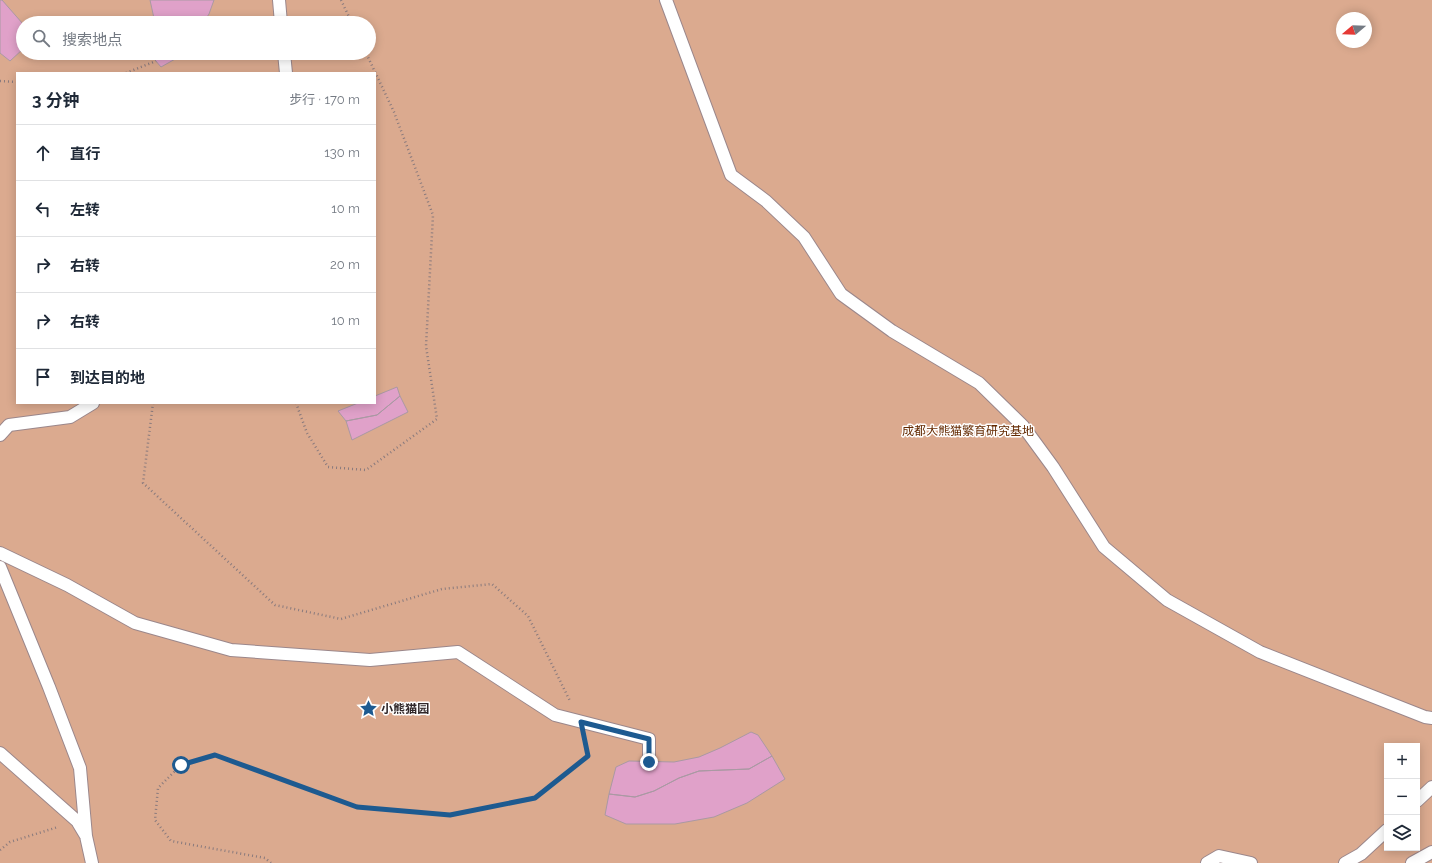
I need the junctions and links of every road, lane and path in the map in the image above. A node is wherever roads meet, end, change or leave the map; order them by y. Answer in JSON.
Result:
{"nodes":[{"id":1,"x":279,"y":0,"type":"edge"},
{"id":2,"x":341,"y":0,"type":"edge"},
{"id":3,"x":666,"y":0,"type":"edge"},
{"id":4,"x":280,"y":16,"type":"edge"},
{"id":5,"x":349,"y":16,"type":"edge"},
{"id":6,"x":285,"y":60,"type":"edge"},
{"id":7,"x":369,"y":60,"type":"edge"},
{"id":8,"x":156,"y":61,"type":"dead end"},
{"id":9,"x":128,"y":72,"type":"edge"},
{"id":10,"x":286,"y":72,"type":"edge"},
{"id":11,"x":375,"y":72,"type":"edge"},
{"id":12,"x":376,"y":74,"type":"edge"},
{"id":13,"x":0,"y":81,"type":"edge"},
{"id":14,"x":16,"y":82,"type":"edge"},
{"id":15,"x":91,"y":404,"type":"edge"},
{"id":16,"x":153,"y":404,"type":"edge"},
{"id":17,"x":296,"y":404,"type":"edge"},
{"id":18,"x":0,"y":436,"type":"edge"},
{"id":19,"x":0,"y":553,"type":"edge"},
{"id":20,"x":0,"y":567,"type":"edge"},
{"id":21,"x":1432,"y":718,"type":"edge"},
{"id":22,"x":581,"y":722,"type":"junction"},
{"id":23,"x":0,"y":752,"type":"edge"},
{"id":24,"x":649,"y":762,"type":"dead end"},
{"id":25,"x":1432,"y":787,"type":"edge"},
{"id":26,"x":1420,"y":799,"type":"edge"},
{"id":27,"x":77,"y":821,"type":"junction"},
{"id":28,"x":1384,"y":833,"type":"edge"},
{"id":29,"x":86,"y":836,"type":"junction"},
{"id":30,"x":0,"y":850,"type":"edge"},
{"id":31,"x":1432,"y":852,"type":"edge"},
{"id":32,"x":92,"y":863,"type":"edge"},
{"id":33,"x":271,"y":863,"type":"edge"},
{"id":34,"x":1207,"y":863,"type":"edge"},
{"id":35,"x":1251,"y":863,"type":"edge"},
{"id":36,"x":1345,"y":863,"type":"edge"},
{"id":37,"x":1412,"y":863,"type":"edge"}],
"edges":[{"from":1,"to":4,"type":"lane"},
{"from":2,"to":5,"type":"path"},
{"from":3,"to":21,"type":"lane"},
{"from":6,"to":10,"type":"lane"},
{"from":7,"to":11,"type":"path"},
{"from":8,"to":9,"type":"path"},
{"from":12,"to":17,"type":"path"},
{"from":13,"to":14,"type":"path"},
{"from":15,"to":18,"type":"lane"},
{"from":16,"to":22,"type":"path"},
{"from":19,"to":22,"type":"lane"},
{"from":20,"to":29,"type":"lane"},
{"from":22,"to":24,"type":"lane"},
{"from":22,"to":33,"type":"path"},
{"from":23,"to":27,"type":"lane"},
{"from":25,"to":26,"type":"lane"},
{"from":27,"to":29,"type":"lane"},
{"from":27,"to":30,"type":"path"},
{"from":28,"to":36,"type":"lane"},
{"from":29,"to":32,"type":"lane"},
{"from":31,"to":37,"type":"lane"},
{"from":34,"to":35,"type":"lane"}]}
